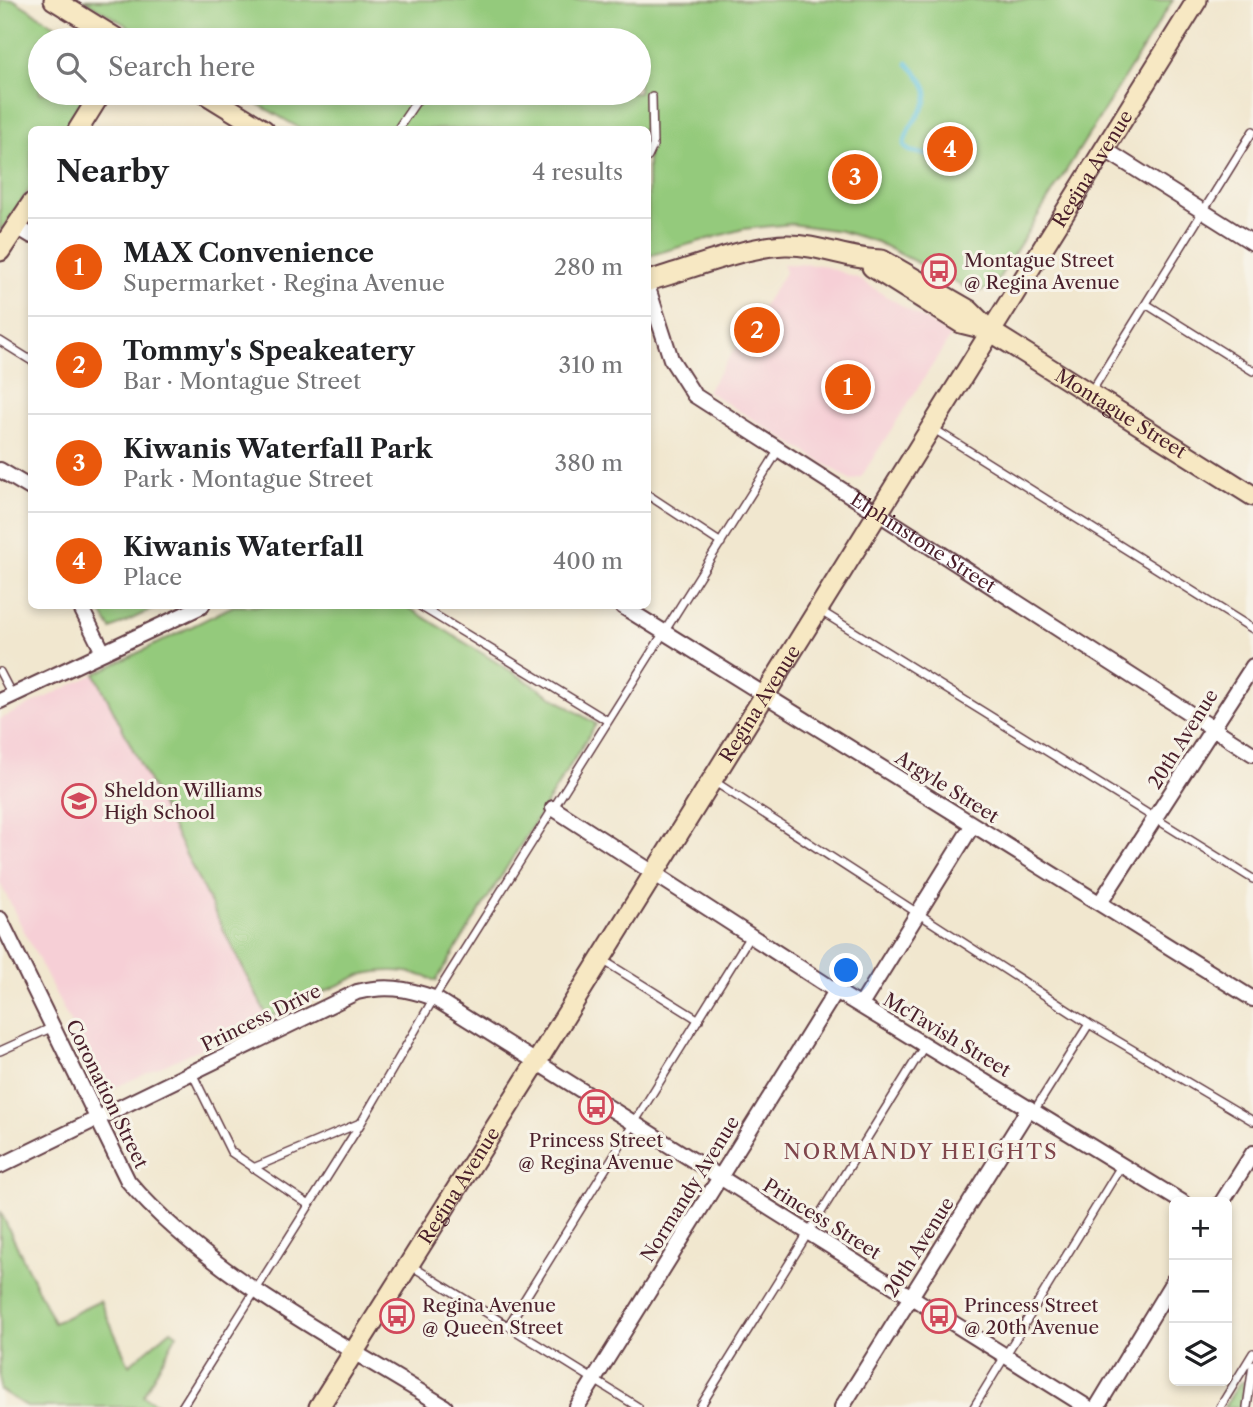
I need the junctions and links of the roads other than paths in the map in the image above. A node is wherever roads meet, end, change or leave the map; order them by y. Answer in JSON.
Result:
{"nodes":[{"id":1,"x":54,"y":0,"type":"edge"},
{"id":2,"x":1197,"y":0,"type":"edge"},
{"id":3,"x":100,"y":28,"type":"edge"},
{"id":4,"x":652,"y":97,"type":"dead end"},
{"id":5,"x":94,"y":105,"type":"edge"},
{"id":6,"x":223,"y":105,"type":"edge"},
{"id":7,"x":414,"y":105,"type":"edge"},
{"id":8,"x":80,"y":126,"type":"edge"},
{"id":9,"x":258,"y":126,"type":"edge"},
{"id":10,"x":400,"y":126,"type":"edge"},
{"id":11,"x":1253,"y":131,"type":"edge"},
{"id":12,"x":1104,"y":149,"type":"junction"},
{"id":13,"x":651,"y":150,"type":"edge"},
{"id":14,"x":1203,"y":211,"type":"junction"},
{"id":15,"x":24,"y":232,"type":"edge"},
{"id":16,"x":1253,"y":243,"type":"edge"},
{"id":17,"x":0,"y":251,"type":"edge"},
{"id":18,"x":651,"y":280,"type":"edge"},
{"id":19,"x":651,"y":297,"type":"edge"},
{"id":20,"x":1146,"y":304,"type":"junction"},
{"id":21,"x":990,"y":331,"type":"junction"},
{"id":22,"x":0,"y":341,"type":"edge"},
{"id":23,"x":28,"y":358,"type":"edge"},
{"id":24,"x":1253,"y":371,"type":"edge"},
{"id":25,"x":1090,"y":394,"type":"junction"},
{"id":26,"x":930,"y":426,"type":"junction"},
{"id":27,"x":778,"y":451,"type":"junction"},
{"id":28,"x":0,"y":470,"type":"edge"},
{"id":29,"x":28,"y":487,"type":"edge"},
{"id":30,"x":1253,"y":496,"type":"edge"},
{"id":31,"x":651,"y":497,"type":"edge"},
{"id":32,"x":875,"y":514,"type":"junction"},
{"id":33,"x":721,"y":544,"type":"junction"},
{"id":34,"x":82,"y":609,"type":"edge"},
{"id":35,"x":196,"y":609,"type":"edge"},
{"id":36,"x":425,"y":609,"type":"edge"},
{"id":37,"x":627,"y":609,"type":"edge"},
{"id":38,"x":817,"y":609,"type":"junction"},
{"id":39,"x":1253,"y":629,"type":"edge"},
{"id":40,"x":663,"y":631,"type":"junction"},
{"id":41,"x":103,"y":652,"type":"junction"},
{"id":42,"x":1253,"y":666,"type":"edge"},
{"id":43,"x":0,"y":672,"type":"edge"},
{"id":44,"x":764,"y":694,"type":"junction"},
{"id":45,"x":6,"y":698,"type":"edge"},
{"id":46,"x":608,"y":721,"type":"junction"},
{"id":47,"x":1213,"y":729,"type":"junction"},
{"id":48,"x":1253,"y":754,"type":"edge"},
{"id":49,"x":711,"y":779,"type":"junction"},
{"id":50,"x":553,"y":808,"type":"junction"},
{"id":51,"x":1156,"y":819,"type":"junction"},
{"id":52,"x":972,"y":826,"type":"junction"},
{"id":53,"x":654,"y":872,"type":"junction"},
{"id":54,"x":1253,"y":879,"type":"edge"},
{"id":55,"x":1100,"y":903,"type":"junction"},
{"id":56,"x":918,"y":914,"type":"junction"},
{"id":57,"x":1,"y":926,"type":"edge"},
{"id":58,"x":750,"y":936,"type":"junction"},
{"id":59,"x":601,"y":959,"type":"junction"},
{"id":60,"x":836,"y":990,"type":"junction"},
{"id":61,"x":434,"y":998,"type":"junction"},
{"id":62,"x":1253,"y":999,"type":"edge"},
{"id":63,"x":861,"y":1005,"type":"junction"},
{"id":64,"x":699,"y":1020,"type":"junction"},
{"id":65,"x":1089,"y":1024,"type":"junction"},
{"id":66,"x":52,"y":1027,"type":"junction"},
{"id":67,"x":926,"y":1045,"type":"junction"},
{"id":68,"x":0,"y":1051,"type":"edge"},
{"id":69,"x":536,"y":1063,"type":"junction"},
{"id":70,"x":192,"y":1073,"type":"junction"},
{"id":71,"x":1032,"y":1109,"type":"junction"},
{"id":72,"x":98,"y":1120,"type":"junction"},
{"id":73,"x":1253,"y":1121,"type":"edge"},
{"id":74,"x":361,"y":1123,"type":"junction"},
{"id":75,"x":634,"y":1124,"type":"junction"},
{"id":76,"x":1253,"y":1153,"type":"edge"},
{"id":77,"x":1122,"y":1165,"type":"junction"},
{"id":78,"x":0,"y":1166,"type":"edge"},
{"id":79,"x":253,"y":1168,"type":"junction"},
{"id":80,"x":720,"y":1178,"type":"junction"},
{"id":81,"x":1174,"y":1197,"type":"edge"},
{"id":82,"x":1225,"y":1197,"type":"edge"},
{"id":83,"x":309,"y":1205,"type":"junction"},
{"id":84,"x":808,"y":1233,"type":"junction"},
{"id":85,"x":409,"y":1264,"type":"junction"},
{"id":86,"x":1169,"y":1288,"type":"edge"},
{"id":87,"x":256,"y":1290,"type":"junction"},
{"id":88,"x":911,"y":1297,"type":"junction"},
{"id":89,"x":508,"y":1326,"type":"junction"},
{"id":90,"x":355,"y":1351,"type":"junction"},
{"id":91,"x":1253,"y":1353,"type":"edge"},
{"id":92,"x":1006,"y":1356,"type":"junction"},
{"id":93,"x":1253,"y":1366,"type":"edge"},
{"id":94,"x":594,"y":1380,"type":"junction"},
{"id":95,"x":182,"y":1407,"type":"edge"},
{"id":96,"x":319,"y":1407,"type":"edge"},
{"id":97,"x":445,"y":1407,"type":"edge"},
{"id":98,"x":577,"y":1407,"type":"edge"},
{"id":99,"x":638,"y":1407,"type":"edge"},
{"id":100,"x":700,"y":1407,"type":"edge"},
{"id":101,"x":842,"y":1407,"type":"edge"},
{"id":102,"x":974,"y":1407,"type":"edge"},
{"id":103,"x":1087,"y":1407,"type":"edge"},
{"id":104,"x":1097,"y":1407,"type":"edge"},
{"id":105,"x":1220,"y":1407,"type":"edge"},
{"id":106,"x":1247,"y":1407,"type":"edge"}],
"edges":[{"from":1,"to":3,"type":"street"},
{"from":2,"to":12,"type":"street","name":"Regina Avenue"},
{"from":4,"to":13,"type":"lane"},
{"from":5,"to":8,"type":"street"},
{"from":6,"to":9,"type":"street"},
{"from":7,"to":10,"type":"lane"},
{"from":11,"to":14,"type":"lane"},
{"from":12,"to":14,"type":"street"},
{"from":12,"to":21,"type":"street","name":"Regina Avenue"},
{"from":14,"to":16,"type":"street"},
{"from":14,"to":20,"type":"lane"},
{"from":15,"to":17,"type":"street"},
{"from":18,"to":21,"type":"street","name":"Montague Street"},
{"from":19,"to":27,"type":"street","name":"Elphinstone Street"},
{"from":20,"to":24,"type":"lane"},
{"from":20,"to":25,"type":"lane"},
{"from":21,"to":25,"type":"street","name":"Montague Street"},
{"from":21,"to":26,"type":"street","name":"Regina Avenue"},
{"from":22,"to":23,"type":"lane"},
{"from":25,"to":30,"type":"street","name":"Montague Street"},
{"from":26,"to":32,"type":"street","name":"Regina Avenue"},
{"from":26,"to":39,"type":"lane"},
{"from":27,"to":32,"type":"street","name":"Elphinstone Street"},
{"from":27,"to":33,"type":"lane"},
{"from":28,"to":29,"type":"street"},
{"from":31,"to":33,"type":"lane"},
{"from":32,"to":38,"type":"street","name":"Regina Avenue"},
{"from":32,"to":47,"type":"street","name":"Elphinstone Street"},
{"from":33,"to":40,"type":"lane"},
{"from":34,"to":41,"type":"street"},
{"from":35,"to":41,"type":"street"},
{"from":36,"to":46,"type":"lane"},
{"from":37,"to":40,"type":"street","name":"Argyle Street"},
{"from":38,"to":44,"type":"street","name":"Regina Avenue"},
{"from":38,"to":51,"type":"lane"},
{"from":40,"to":44,"type":"street","name":"Argyle Street"},
{"from":40,"to":46,"type":"lane"},
{"from":41,"to":45,"type":"street"},
{"from":42,"to":47,"type":"street","name":"20th Avenue"},
{"from":43,"to":45,"type":"lane"},
{"from":44,"to":49,"type":"street","name":"Regina Avenue"},
{"from":44,"to":52,"type":"street","name":"Argyle Street"},
{"from":46,"to":50,"type":"lane"},
{"from":47,"to":48,"type":"street","name":"Elphinstone Street"},
{"from":47,"to":51,"type":"street","name":"20th Avenue"},
{"from":49,"to":53,"type":"street","name":"Regina Avenue"},
{"from":49,"to":56,"type":"lane"},
{"from":50,"to":53,"type":"street","name":"McTavish Street"},
{"from":50,"to":61,"type":"lane"},
{"from":51,"to":54,"type":"lane"},
{"from":51,"to":55,"type":"street","name":"20th Avenue"},
{"from":52,"to":55,"type":"street","name":"Argyle Street"},
{"from":52,"to":56,"type":"street"},
{"from":53,"to":58,"type":"street","name":"McTavish Street"},
{"from":53,"to":59,"type":"street","name":"Regina Avenue"},
{"from":55,"to":62,"type":"street","name":"Argyle Street"},
{"from":56,"to":63,"type":"street"},
{"from":56,"to":65,"type":"lane"},
{"from":57,"to":66,"type":"street","name":"Coronation Street"},
{"from":58,"to":60,"type":"street","name":"McTavish Street"},
{"from":58,"to":64,"type":"lane"},
{"from":59,"to":64,"type":"lane"},
{"from":59,"to":69,"type":"street","name":"Regina Avenue"},
{"from":60,"to":63,"type":"street","name":"McTavish Street"},
{"from":60,"to":80,"type":"street","name":"Normandy Avenue"},
{"from":61,"to":69,"type":"street","name":"Princess Drive"},
{"from":61,"to":70,"type":"street","name":"Princess Drive"},
{"from":61,"to":74,"type":"lane"},
{"from":63,"to":67,"type":"street","name":"McTavish Street"},
{"from":64,"to":75,"type":"lane"},
{"from":65,"to":71,"type":"lane"},
{"from":65,"to":73,"type":"lane"},
{"from":66,"to":68,"type":"lane"},
{"from":66,"to":72,"type":"street","name":"Coronation Street"},
{"from":67,"to":71,"type":"street","name":"McTavish Street"},
{"from":67,"to":84,"type":"lane"},
{"from":69,"to":75,"type":"street","name":"Princess Street"},
{"from":69,"to":85,"type":"street","name":"Regina Avenue"},
{"from":70,"to":72,"type":"street","name":"Princess Drive"},
{"from":70,"to":79,"type":"lane"},
{"from":71,"to":77,"type":"street","name":"McTavish Street"},
{"from":71,"to":88,"type":"street","name":"20th Avenue"},
{"from":72,"to":78,"type":"street","name":"Princess Drive"},
{"from":72,"to":87,"type":"street","name":"Coronation Street"},
{"from":74,"to":79,"type":"lane"},
{"from":74,"to":83,"type":"lane"},
{"from":75,"to":80,"type":"street","name":"Princess Street"},
{"from":75,"to":89,"type":"lane"},
{"from":76,"to":82,"type":"street"},
{"from":77,"to":81,"type":"street","name":"McTavish Street"},
{"from":77,"to":92,"type":"lane"},
{"from":79,"to":83,"type":"lane"},
{"from":80,"to":84,"type":"street","name":"Princess Street"},
{"from":80,"to":94,"type":"street","name":"Normandy Avenue"},
{"from":83,"to":87,"type":"lane"},
{"from":84,"to":88,"type":"street","name":"Princess Street"},
{"from":84,"to":100,"type":"lane"},
{"from":85,"to":89,"type":"lane"},
{"from":85,"to":90,"type":"street","name":"Regina Avenue"},
{"from":86,"to":104,"type":"street"},
{"from":87,"to":90,"type":"street","name":"Coronation Street"},
{"from":87,"to":95,"type":"lane"},
{"from":88,"to":92,"type":"street","name":"Princess Street"},
{"from":88,"to":101,"type":"street","name":"20th Avenue"},
{"from":89,"to":94,"type":"lane"},
{"from":90,"to":96,"type":"street","name":"Regina Avenue"},
{"from":90,"to":97,"type":"street","name":"Coronation Street"},
{"from":91,"to":105,"type":"lane"},
{"from":92,"to":102,"type":"lane"},
{"from":92,"to":103,"type":"street","name":"Princess Street"},
{"from":93,"to":106,"type":"lane"},
{"from":94,"to":98,"type":"street","name":"Normandy Avenue"},
{"from":94,"to":99,"type":"lane"}]}
